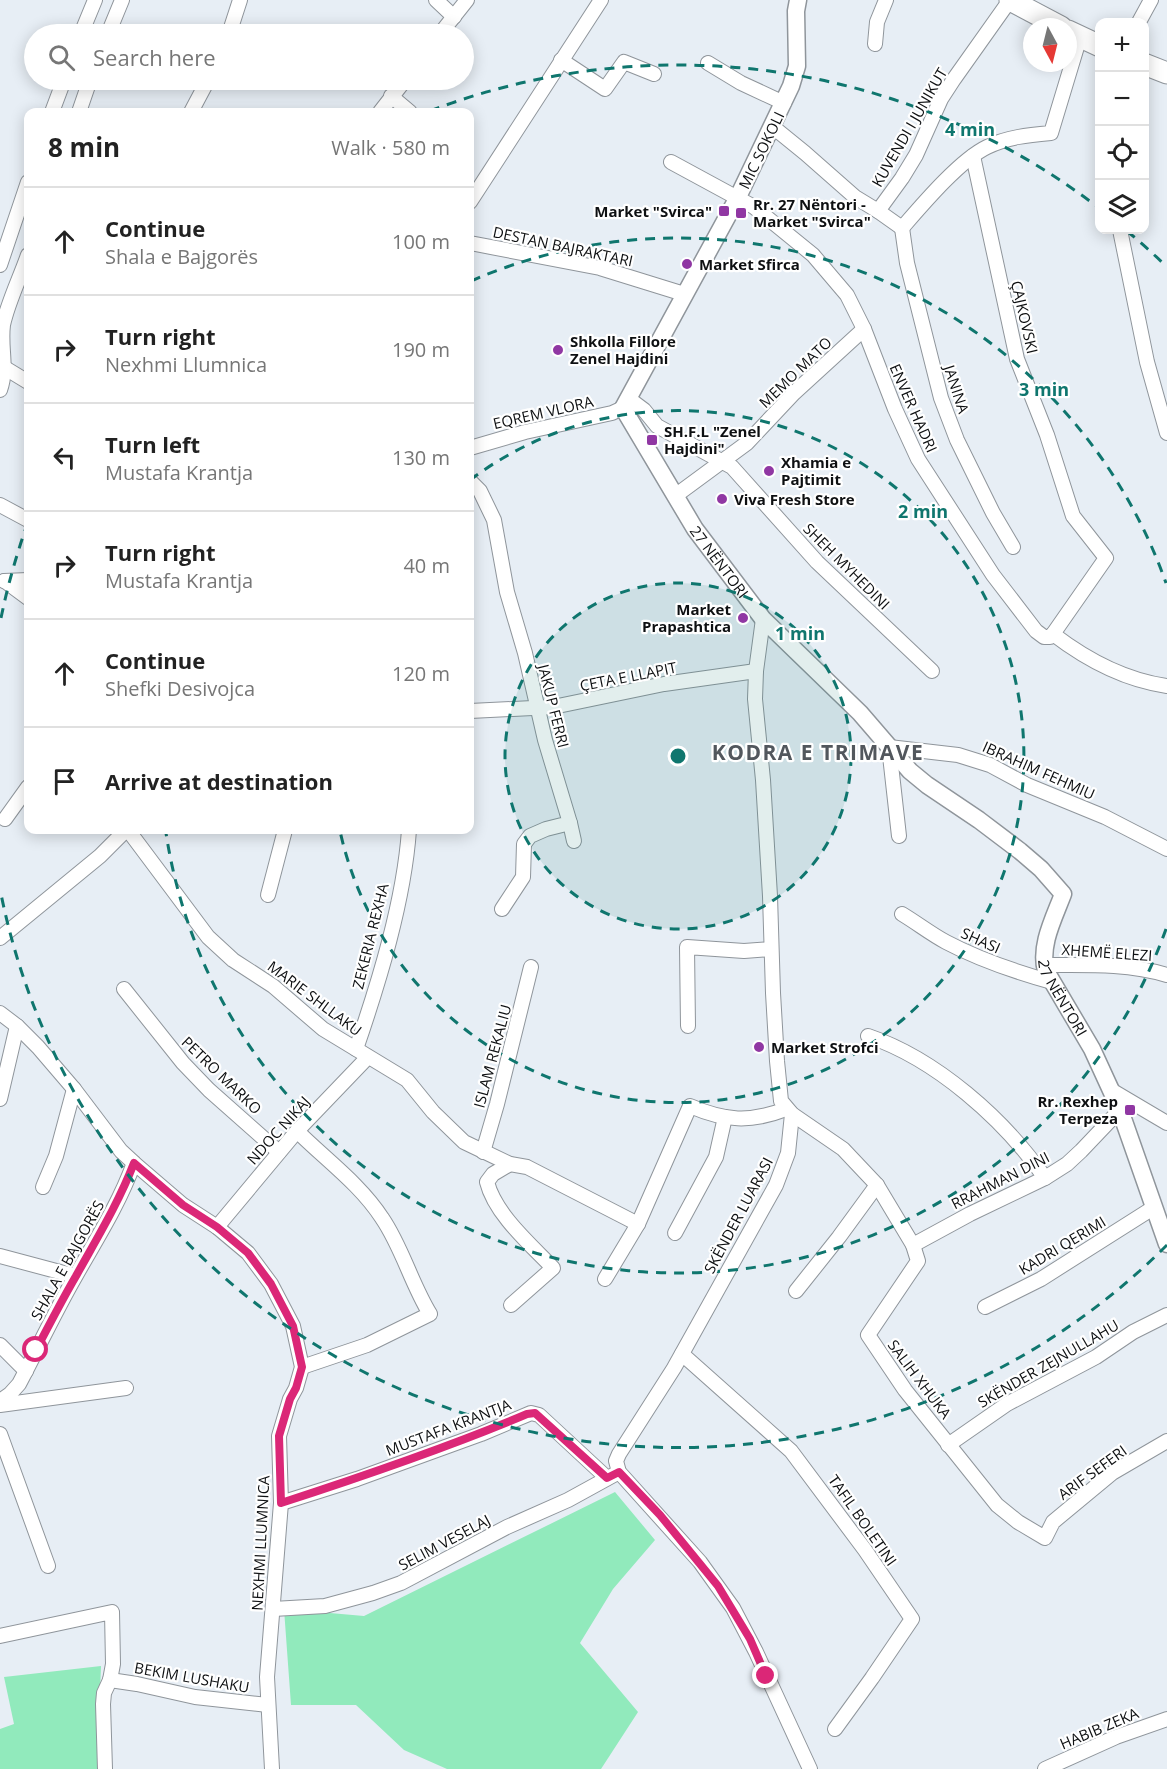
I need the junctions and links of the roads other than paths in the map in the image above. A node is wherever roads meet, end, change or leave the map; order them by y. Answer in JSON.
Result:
{"nodes":[{"id":1,"x":95,"y":0,"type":"edge"},
{"id":2,"x":122,"y":0,"type":"edge"},
{"id":3,"x":240,"y":0,"type":"edge"},
{"id":4,"x":436,"y":0,"type":"edge"},
{"id":5,"x":467,"y":0,"type":"edge"},
{"id":6,"x":601,"y":0,"type":"edge"},
{"id":7,"x":886,"y":0,"type":"edge"},
{"id":8,"x":1010,"y":0,"type":"edge"},
{"id":9,"x":1151,"y":0,"type":"edge"},
{"id":10,"x":794,"y":4,"type":"edge"},
{"id":11,"x":454,"y":17,"type":"junction"},
{"id":12,"x":1044,"y":18,"type":"edge"},
{"id":13,"x":1141,"y":18,"type":"edge"},
{"id":14,"x":85,"y":24,"type":"edge"},
{"id":15,"x":112,"y":24,"type":"edge"},
{"id":16,"x":232,"y":24,"type":"edge"},
{"id":17,"x":448,"y":24,"type":"edge"},
{"id":18,"x":1083,"y":38,"type":"edge"},
{"id":19,"x":874,"y":45,"type":"dead end"},
{"id":20,"x":561,"y":60,"type":"junction"},
{"id":21,"x":708,"y":63,"type":"dead end"},
{"id":22,"x":1149,"y":66,"type":"edge"},
{"id":23,"x":1167,"y":73,"type":"edge"},
{"id":24,"x":654,"y":74,"type":"dead end"},
{"id":25,"x":60,"y":90,"type":"edge"},
{"id":26,"x":87,"y":90,"type":"edge"},
{"id":27,"x":203,"y":90,"type":"edge"},
{"id":28,"x":396,"y":90,"type":"edge"},
{"id":29,"x":391,"y":96,"type":"junction"},
{"id":30,"x":784,"y":103,"type":"junction"},
{"id":31,"x":53,"y":108,"type":"edge"},
{"id":32,"x":80,"y":108,"type":"edge"},
{"id":33,"x":193,"y":108,"type":"edge"},
{"id":34,"x":383,"y":108,"type":"edge"},
{"id":35,"x":405,"y":108,"type":"edge"},
{"id":36,"x":773,"y":127,"type":"junction"},
{"id":37,"x":974,"y":156,"type":"junction"},
{"id":38,"x":670,"y":162,"type":"dead end"},
{"id":39,"x":24,"y":194,"type":"edge"},
{"id":40,"x":474,"y":196,"type":"edge"},
{"id":41,"x":738,"y":197,"type":"junction"},
{"id":42,"x":878,"y":211,"type":"junction"},
{"id":43,"x":902,"y":228,"type":"junction"},
{"id":44,"x":1121,"y":234,"type":"edge"},
{"id":45,"x":474,"y":244,"type":"edge"},
{"id":46,"x":1,"y":264,"type":"edge"},
{"id":47,"x":24,"y":267,"type":"edge"},
{"id":48,"x":23,"y":270,"type":"junction"},
{"id":49,"x":684,"y":294,"type":"junction"},
{"id":50,"x":864,"y":329,"type":"junction"},
{"id":51,"x":5,"y":368,"type":"junction"},
{"id":52,"x":24,"y":380,"type":"edge"},
{"id":53,"x":0,"y":390,"type":"edge"},
{"id":54,"x":625,"y":403,"type":"junction"},
{"id":55,"x":1167,"y":433,"type":"edge"},
{"id":56,"x":474,"y":447,"type":"edge"},
{"id":57,"x":722,"y":461,"type":"junction"},
{"id":58,"x":474,"y":485,"type":"edge"},
{"id":59,"x":675,"y":496,"type":"junction"},
{"id":60,"x":0,"y":505,"type":"edge"},
{"id":61,"x":24,"y":518,"type":"edge"},
{"id":62,"x":1013,"y":547,"type":"dead end"},
{"id":63,"x":3,"y":580,"type":"edge"},
{"id":64,"x":24,"y":580,"type":"edge"},
{"id":65,"x":24,"y":595,"type":"edge"},
{"id":66,"x":763,"y":619,"type":"junction"},
{"id":67,"x":1053,"y":634,"type":"junction"},
{"id":68,"x":756,"y":671,"type":"junction"},
{"id":69,"x":932,"y":671,"type":"dead end"},
{"id":70,"x":1167,"y":686,"type":"edge"},
{"id":71,"x":538,"y":708,"type":"junction"},
{"id":72,"x":474,"y":711,"type":"edge"},
{"id":73,"x":889,"y":747,"type":"junction"},
{"id":74,"x":24,"y":793,"type":"edge"},
{"id":75,"x":5,"y":819,"type":"dead end"},
{"id":76,"x":570,"y":823,"type":"junction"},
{"id":77,"x":123,"y":834,"type":"edge"},
{"id":78,"x":130,"y":834,"type":"edge"},
{"id":79,"x":284,"y":834,"type":"edge"},
{"id":80,"x":408,"y":834,"type":"edge"},
{"id":81,"x":899,"y":836,"type":"dead end"},
{"id":82,"x":574,"y":841,"type":"dead end"},
{"id":83,"x":1167,"y":849,"type":"edge"},
{"id":84,"x":268,"y":895,"type":"dead end"},
{"id":85,"x":502,"y":909,"type":"dead end"},
{"id":86,"x":902,"y":914,"type":"dead end"},
{"id":87,"x":0,"y":938,"type":"edge"},
{"id":88,"x":771,"y":949,"type":"junction"},
{"id":89,"x":1044,"y":965,"type":"junction"},
{"id":90,"x":531,"y":967,"type":"dead end"},
{"id":91,"x":1167,"y":975,"type":"edge"},
{"id":92,"x":1052,"y":982,"type":"junction"},
{"id":93,"x":124,"y":989,"type":"dead end"},
{"id":94,"x":0,"y":1013,"type":"edge"},
{"id":95,"x":17,"y":1026,"type":"junction"},
{"id":96,"x":688,"y":1026,"type":"dead end"},
{"id":97,"x":868,"y":1036,"type":"dead end"},
{"id":98,"x":356,"y":1049,"type":"junction"},
{"id":99,"x":369,"y":1057,"type":"junction"},
{"id":100,"x":74,"y":1089,"type":"junction"},
{"id":101,"x":1111,"y":1090,"type":"junction"},
{"id":102,"x":0,"y":1099,"type":"edge"},
{"id":103,"x":1120,"y":1110,"type":"junction"},
{"id":104,"x":789,"y":1112,"type":"junction"},
{"id":105,"x":725,"y":1117,"type":"junction"},
{"id":106,"x":1167,"y":1123,"type":"edge"},
{"id":107,"x":297,"y":1131,"type":"junction"},
{"id":108,"x":279,"y":1152,"type":"junction"},
{"id":109,"x":483,"y":1152,"type":"junction"},
{"id":110,"x":134,"y":1163,"type":"junction"},
{"id":111,"x":510,"y":1164,"type":"junction"},
{"id":112,"x":1045,"y":1178,"type":"junction"},
{"id":113,"x":876,"y":1185,"type":"junction"},
{"id":114,"x":43,"y":1187,"type":"dead end"},
{"id":115,"x":1154,"y":1208,"type":"junction"},
{"id":116,"x":638,"y":1224,"type":"junction"},
{"id":117,"x":217,"y":1227,"type":"junction"},
{"id":118,"x":675,"y":1233,"type":"dead end"},
{"id":119,"x":1167,"y":1244,"type":"edge"},
{"id":120,"x":913,"y":1245,"type":"junction"},
{"id":121,"x":0,"y":1256,"type":"edge"},
{"id":122,"x":75,"y":1276,"type":"junction"},
{"id":123,"x":605,"y":1279,"type":"dead end"},
{"id":124,"x":796,"y":1291,"type":"dead end"},
{"id":125,"x":511,"y":1305,"type":"dead end"},
{"id":126,"x":985,"y":1307,"type":"dead end"},
{"id":127,"x":1167,"y":1315,"type":"edge"},
{"id":128,"x":0,"y":1345,"type":"edge"},
{"id":129,"x":682,"y":1354,"type":"junction"},
{"id":130,"x":302,"y":1367,"type":"junction"},
{"id":131,"x":26,"y":1371,"type":"junction"},
{"id":132,"x":126,"y":1388,"type":"dead end"},
{"id":133,"x":0,"y":1403,"type":"edge"},
{"id":134,"x":0,"y":1434,"type":"edge"},
{"id":135,"x":1167,"y":1441,"type":"edge"},
{"id":136,"x":948,"y":1446,"type":"junction"},
{"id":137,"x":613,"y":1475,"type":"junction"},
{"id":138,"x":281,"y":1503,"type":"junction"},
{"id":139,"x":1046,"y":1538,"type":"joint"},
{"id":140,"x":48,"y":1566,"type":"dead end"},
{"id":141,"x":273,"y":1609,"type":"junction"},
{"id":142,"x":0,"y":1636,"type":"edge"},
{"id":143,"x":110,"y":1680,"type":"junction"},
{"id":144,"x":268,"y":1705,"type":"junction"},
{"id":145,"x":1167,"y":1719,"type":"edge"},
{"id":146,"x":835,"y":1729,"type":"dead end"},
{"id":147,"x":105,"y":1769,"type":"edge"},
{"id":148,"x":272,"y":1769,"type":"edge"},
{"id":149,"x":810,"y":1769,"type":"edge"},
{"id":150,"x":1045,"y":1769,"type":"edge"}],
"edges":[{"from":1,"to":14,"type":"street"},
{"from":2,"to":15,"type":"street"},
{"from":3,"to":16,"type":"street"},
{"from":4,"to":11,"type":"street"},
{"from":5,"to":11,"type":"street"},
{"from":6,"to":20,"type":"street"},
{"from":7,"to":19,"type":"street"},
{"from":8,"to":12,"type":"main road"},
{"from":8,"to":42,"type":"street","name":"KUVENDI I JUNIKUT"},
{"from":9,"to":13,"type":"street"},
{"from":10,"to":30,"type":"street","name":"MIC SOKOLI"},
{"from":11,"to":17,"type":"street"},
{"from":18,"to":37,"type":"street"},
{"from":20,"to":24,"type":"street"},
{"from":20,"to":40,"type":"street"},
{"from":21,"to":30,"type":"street","name":"MIC SOKOLI"},
{"from":22,"to":23,"type":"main road"},
{"from":25,"to":31,"type":"street"},
{"from":26,"to":32,"type":"street"},
{"from":27,"to":33,"type":"street"},
{"from":28,"to":29,"type":"street"},
{"from":29,"to":34,"type":"street"},
{"from":29,"to":35,"type":"street"},
{"from":30,"to":36,"type":"street","name":"MIC SOKOLI"},
{"from":36,"to":41,"type":"street","name":"MIC SOKOLI"},
{"from":36,"to":42,"type":"street"},
{"from":37,"to":43,"type":"street"},
{"from":37,"to":67,"type":"street","name":"ÇAJKOVSKI"},
{"from":38,"to":41,"type":"street","name":"MIC SOKOLI"},
{"from":39,"to":46,"type":"street"},
{"from":41,"to":49,"type":"street","name":"MIC SOKOLI"},
{"from":41,"to":50,"type":"street","name":"ENVER HADRI"},
{"from":42,"to":43,"type":"street"},
{"from":43,"to":62,"type":"street","name":"JANINA"},
{"from":44,"to":55,"type":"street"},
{"from":45,"to":49,"type":"street","name":"DESTAN BAJRAKTARI"},
{"from":46,"to":48,"type":"street"},
{"from":47,"to":48,"type":"street"},
{"from":48,"to":51,"type":"street"},
{"from":49,"to":54,"type":"street","name":"MIC SOKOLI"},
{"from":50,"to":57,"type":"street","name":"MEMO MATO"},
{"from":50,"to":67,"type":"street","name":"ENVER HADRI"},
{"from":51,"to":52,"type":"street"},
{"from":51,"to":53,"type":"street"},
{"from":54,"to":56,"type":"street","name":"EQREM VLORA"},
{"from":54,"to":57,"type":"street","name":"SHEH MYHEDINI"},
{"from":54,"to":59,"type":"street","name":"27 NËNTORI"},
{"from":57,"to":59,"type":"street","name":"MEMO MATO"},
{"from":57,"to":69,"type":"street","name":"SHEH MYHEDINI"},
{"from":58,"to":71,"type":"street","name":"JAKUP FERRI"},
{"from":59,"to":66,"type":"street","name":"27 NËNTORI"},
{"from":60,"to":61,"type":"street"},
{"from":63,"to":64,"type":"street"},
{"from":63,"to":65,"type":"street"},
{"from":66,"to":68,"type":"street","name":"SKËNDER LUARASI"},
{"from":66,"to":73,"type":"street","name":"27 NËNTORI"},
{"from":67,"to":70,"type":"street","name":"ENVER HADRI"},
{"from":68,"to":71,"type":"street","name":"ÇETA E LLAPIT"},
{"from":68,"to":88,"type":"street","name":"SKËNDER LUARASI"},
{"from":71,"to":72,"type":"street","name":"ÇETA E LLAPIT"},
{"from":71,"to":76,"type":"street","name":"JAKUP FERRI"},
{"from":73,"to":81,"type":"street"},
{"from":73,"to":83,"type":"street","name":"IBRAHIM FEHMIU"},
{"from":73,"to":89,"type":"street","name":"27 NËNTORI"},
{"from":74,"to":75,"type":"street"},
{"from":76,"to":82,"type":"street","name":"JAKUP FERRI"},
{"from":76,"to":85,"type":"street"},
{"from":77,"to":87,"type":"street"},
{"from":78,"to":98,"type":"street","name":"MARIE SHLLAKU"},
{"from":79,"to":84,"type":"street"},
{"from":80,"to":98,"type":"street","name":"ZEKERIA REXHA"},
{"from":86,"to":92,"type":"street","name":"SHASI"},
{"from":88,"to":96,"type":"street"},
{"from":88,"to":104,"type":"street","name":"SKËNDER LUARASI"},
{"from":89,"to":91,"type":"street","name":"XHEMË ELEZI"},
{"from":89,"to":92,"type":"street","name":"27 NËNTORI"},
{"from":90,"to":109,"type":"street","name":"ISLAM REKALIU"},
{"from":92,"to":101,"type":"street","name":"27 NËNTORI"},
{"from":93,"to":108,"type":"street","name":"PETRO MARKO"},
{"from":94,"to":95,"type":"street"},
{"from":95,"to":100,"type":"street"},
{"from":95,"to":102,"type":"street"},
{"from":97,"to":112,"type":"street"},
{"from":98,"to":99,"type":"street","name":"MARIE SHLLAKU"},
{"from":99,"to":107,"type":"street","name":"NDOC NIKAJ"},
{"from":99,"to":109,"type":"street","name":"MARIE SHLLAKU"},
{"from":100,"to":110,"type":"street"},
{"from":100,"to":114,"type":"street"},
{"from":101,"to":103,"type":"street","name":"27 NËNTORI"},
{"from":101,"to":106,"type":"street"},
{"from":103,"to":112,"type":"street","name":"RRAHMAN DINI"},
{"from":103,"to":115,"type":"street","name":"27 NËNTORI"},
{"from":104,"to":105,"type":"street"},
{"from":104,"to":113,"type":"street"},
{"from":104,"to":129,"type":"street","name":"SKËNDER LUARASI"},
{"from":105,"to":116,"type":"street"},
{"from":105,"to":118,"type":"street"},
{"from":107,"to":108,"type":"street","name":"NDOC NIKAJ"},
{"from":107,"to":130,"type":"street"},
{"from":108,"to":117,"type":"street","name":"NDOC NIKAJ"},
{"from":109,"to":111,"type":"street","name":"MARIE SHLLAKU"},
{"from":110,"to":117,"type":"street"},
{"from":110,"to":122,"type":"street","name":"SHALA E BAJGORËS"},
{"from":111,"to":116,"type":"street","name":"MARIE SHLLAKU"},
{"from":111,"to":125,"type":"street"},
{"from":112,"to":120,"type":"street","name":"RRAHMAN DINI"},
{"from":113,"to":120,"type":"street"},
{"from":113,"to":124,"type":"street"},
{"from":115,"to":119,"type":"street","name":"27 NËNTORI"},
{"from":115,"to":126,"type":"street","name":"KADRI QERIMI"},
{"from":116,"to":123,"type":"street"},
{"from":117,"to":130,"type":"street"},
{"from":120,"to":136,"type":"street","name":"SALIH XHUKA"},
{"from":121,"to":122,"type":"street"},
{"from":122,"to":131,"type":"street","name":"SHALA E BAJGORËS"},
{"from":127,"to":136,"type":"street","name":"SKËNDER ZEJNULLAHU"},
{"from":128,"to":131,"type":"street"},
{"from":129,"to":137,"type":"street","name":"SKËNDER LUARASI"},
{"from":129,"to":146,"type":"street","name":"TAFIL BOLETINI"},
{"from":130,"to":138,"type":"street","name":"NEXHMI LLUMNICA"},
{"from":131,"to":133,"type":"street","name":"SHALA E BAJGORËS"},
{"from":132,"to":133,"type":"street","name":"SHALA E BAJGORËS"},
{"from":134,"to":140,"type":"street"},
{"from":135,"to":139,"type":"street","name":"ARIF SEFERI"},
{"from":136,"to":139,"type":"street","name":"SALIH XHUKA"},
{"from":137,"to":138,"type":"street","name":"MUSTAFA KRANTJA"},
{"from":137,"to":141,"type":"street","name":"SELIM VESELAJ"},
{"from":137,"to":149,"type":"street"},
{"from":138,"to":141,"type":"street","name":"NEXHMI LLUMNICA"},
{"from":141,"to":144,"type":"street","name":"NEXHMI LLUMNICA"},
{"from":142,"to":143,"type":"street"},
{"from":143,"to":144,"type":"street","name":"BEKIM LUSHAKU"},
{"from":143,"to":147,"type":"street"},
{"from":144,"to":148,"type":"street","name":"NEXHMI LLUMNICA"},
{"from":145,"to":150,"type":"street","name":"HABIB ZEKA"}]}
